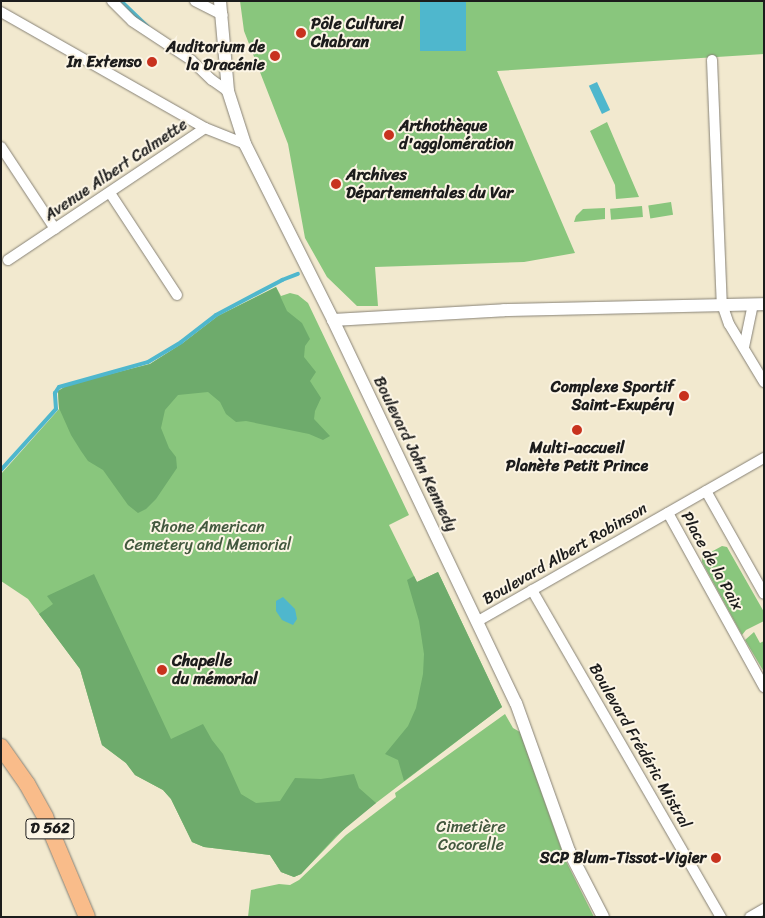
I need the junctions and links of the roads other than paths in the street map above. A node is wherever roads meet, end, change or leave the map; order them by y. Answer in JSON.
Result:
{"nodes":[{"id":1,"x":112,"y":1,"type":"edge"},
{"id":2,"x":195,"y":1,"type":"edge"},
{"id":3,"x":220,"y":1,"type":"edge"},
{"id":4,"x":1,"y":12,"type":"edge"},
{"id":5,"x":222,"y":15,"type":"junction"},
{"id":6,"x":712,"y":60,"type":"dead end"},
{"id":7,"x":227,"y":85,"type":"junction"},
{"id":8,"x":205,"y":128,"type":"junction"},
{"id":9,"x":244,"y":144,"type":"junction"},
{"id":10,"x":1,"y":147,"type":"edge"},
{"id":11,"x":110,"y":193,"type":"junction"},
{"id":12,"x":55,"y":229,"type":"junction"},
{"id":13,"x":8,"y":260,"type":"dead end"},
{"id":14,"x":178,"y":294,"type":"dead end"},
{"id":15,"x":722,"y":304,"type":"junction"},
{"id":16,"x":758,"y":304,"type":"edge"},
{"id":17,"x":333,"y":320,"type":"junction"},
{"id":18,"x":744,"y":346,"type":"junction"},
{"id":19,"x":764,"y":382,"type":"edge"},
{"id":20,"x":764,"y":458,"type":"edge"},
{"id":21,"x":706,"y":491,"type":"junction"},
{"id":22,"x":668,"y":513,"type":"junction"},
{"id":23,"x":532,"y":590,"type":"junction"},
{"id":24,"x":764,"y":594,"type":"edge"},
{"id":25,"x":478,"y":621,"type":"junction"},
{"id":26,"x":764,"y":687,"type":"edge"},
{"id":27,"x":1,"y":746,"type":"edge"},
{"id":28,"x":764,"y":909,"type":"edge"},
{"id":29,"x":87,"y":917,"type":"edge"},
{"id":30,"x":602,"y":917,"type":"edge"},
{"id":31,"x":721,"y":917,"type":"edge"},
{"id":32,"x":750,"y":917,"type":"edge"}],
"edges":[{"from":1,"to":7,"type":"street"},
{"from":2,"to":5,"type":"street"},
{"from":3,"to":5,"type":"street","name":"Boulevard John Kennedy"},
{"from":4,"to":8,"type":"street"},
{"from":5,"to":7,"type":"street","name":"Boulevard John Kennedy"},
{"from":6,"to":15,"type":"street"},
{"from":7,"to":9,"type":"street","name":"Boulevard John Kennedy"},
{"from":8,"to":9,"type":"street","name":"Avenue Albert Calmette"},
{"from":8,"to":11,"type":"street","name":"Avenue Albert Calmette"},
{"from":9,"to":17,"type":"street","name":"Boulevard John Kennedy"},
{"from":10,"to":12,"type":"street"},
{"from":11,"to":12,"type":"street","name":"Avenue Albert Calmette"},
{"from":11,"to":14,"type":"street"},
{"from":12,"to":13,"type":"street","name":"Avenue Albert Calmette"},
{"from":15,"to":16,"type":"street"},
{"from":15,"to":17,"type":"street"},
{"from":15,"to":18,"type":"street"},
{"from":16,"to":18,"type":"street"},
{"from":17,"to":25,"type":"street","name":"Boulevard John Kennedy"},
{"from":18,"to":19,"type":"street"},
{"from":20,"to":21,"type":"street"},
{"from":21,"to":22,"type":"street","name":"Place de la Paix"},
{"from":21,"to":24,"type":"street","name":"Place de la Paix"},
{"from":22,"to":23,"type":"street","name":"Boulevard Albert Robinson"},
{"from":22,"to":26,"type":"street","name":"Place de la Paix"},
{"from":23,"to":25,"type":"street","name":"Boulevard Albert Robinson"},
{"from":23,"to":31,"type":"street","name":"Boulevard Frédéric Mistral"},
{"from":25,"to":30,"type":"street","name":"Boulevard John Kennedy"},
{"from":27,"to":29,"type":"main road","number":"D 562"},
{"from":28,"to":32,"type":"street"}]}
